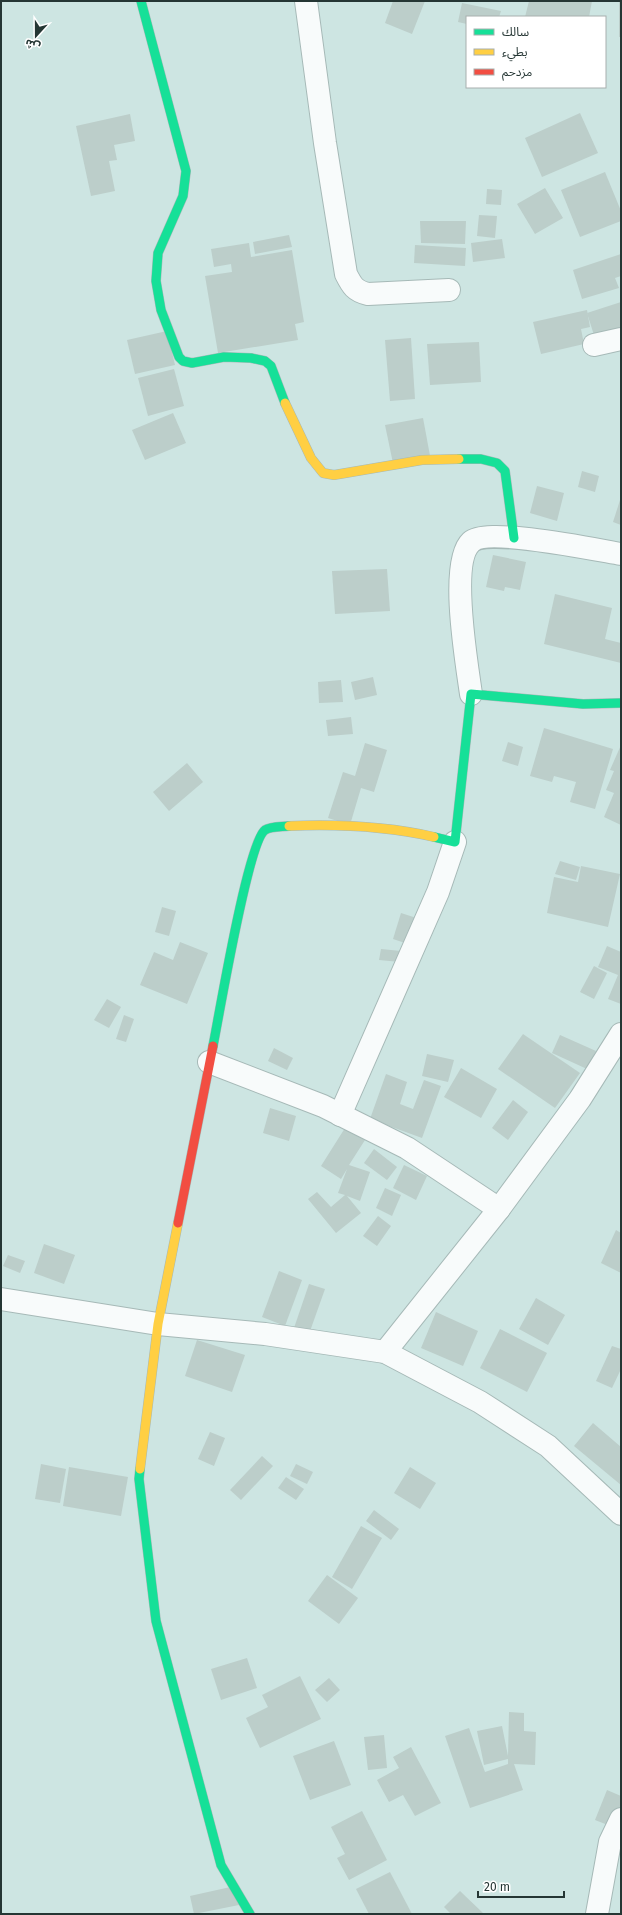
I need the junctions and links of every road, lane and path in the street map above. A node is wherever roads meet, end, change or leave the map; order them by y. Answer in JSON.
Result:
{"nodes":[{"id":1,"x":142,"y":1,"type":"edge"},
{"id":2,"x":306,"y":1,"type":"edge"},
{"id":3,"x":449,"y":290,"type":"dead end"},
{"id":4,"x":621,"y":339,"type":"edge"},
{"id":5,"x":594,"y":345,"type":"dead end"},
{"id":6,"x":514,"y":538,"type":"junction"},
{"id":7,"x":621,"y":554,"type":"edge"},
{"id":8,"x":471,"y":694,"type":"junction"},
{"id":9,"x":621,"y":703,"type":"edge"},
{"id":10,"x":455,"y":842,"type":"junction"},
{"id":11,"x":621,"y":1034,"type":"edge"},
{"id":12,"x":209,"y":1062,"type":"junction"},
{"id":13,"x":340,"y":1115,"type":"junction"},
{"id":14,"x":499,"y":1209,"type":"junction"},
{"id":15,"x":1,"y":1299,"type":"edge"},
{"id":16,"x":158,"y":1324,"type":"junction"},
{"id":17,"x":385,"y":1352,"type":"junction"},
{"id":18,"x":621,"y":1514,"type":"edge"},
{"id":19,"x":621,"y":1819,"type":"edge"},
{"id":20,"x":250,"y":1914,"type":"edge"},
{"id":21,"x":597,"y":1914,"type":"edge"}],
"edges":[{"from":1,"to":6,"type":"street"},
{"from":2,"to":3,"type":"street"},
{"from":4,"to":5,"type":"street"},
{"from":6,"to":7,"type":"street"},
{"from":6,"to":8,"type":"street"},
{"from":8,"to":9,"type":"street"},
{"from":8,"to":10,"type":"street"},
{"from":10,"to":12,"type":"street"},
{"from":10,"to":13,"type":"street"},
{"from":11,"to":14,"type":"street"},
{"from":12,"to":13,"type":"street"},
{"from":12,"to":16,"type":"street"},
{"from":13,"to":14,"type":"street"},
{"from":14,"to":17,"type":"street"},
{"from":15,"to":16,"type":"street"},
{"from":16,"to":17,"type":"street"},
{"from":16,"to":20,"type":"street"},
{"from":17,"to":18,"type":"street"},
{"from":19,"to":21,"type":"street"}]}
